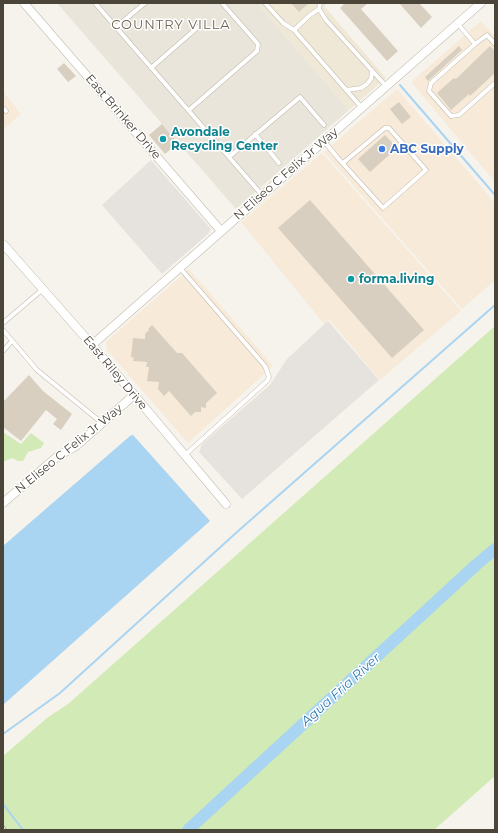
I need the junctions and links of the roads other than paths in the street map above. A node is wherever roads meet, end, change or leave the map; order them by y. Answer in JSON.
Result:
{"nodes":[{"id":1,"x":24,"y":3,"type":"edge"},
{"id":2,"x":95,"y":3,"type":"edge"},
{"id":3,"x":145,"y":3,"type":"edge"},
{"id":4,"x":222,"y":3,"type":"edge"},
{"id":5,"x":266,"y":3,"type":"edge"},
{"id":6,"x":320,"y":3,"type":"edge"},
{"id":7,"x":481,"y":3,"type":"edge"},
{"id":8,"x":319,"y":9,"type":"junction"},
{"id":9,"x":458,"y":23,"type":"junction"},
{"id":10,"x":116,"y":27,"type":"junction"},
{"id":11,"x":198,"y":27,"type":"dead end"},
{"id":12,"x":294,"y":30,"type":"junction"},
{"id":13,"x":475,"y":44,"type":"junction"},
{"id":14,"x":495,"y":44,"type":"edge"},
{"id":15,"x":151,"y":68,"type":"junction"},
{"id":16,"x":372,"y":70,"type":"junction"},
{"id":17,"x":495,"y":83,"type":"edge"},
{"id":18,"x":386,"y":86,"type":"junction"},
{"id":19,"x":346,"y":90,"type":"junction"},
{"id":20,"x":362,"y":108,"type":"junction"},
{"id":21,"x":189,"y":110,"type":"junction"},
{"id":22,"x":324,"y":125,"type":"dead end"},
{"id":23,"x":255,"y":134,"type":"junction"},
{"id":24,"x":324,"y":141,"type":"junction"},
{"id":25,"x":229,"y":156,"type":"junction"},
{"id":26,"x":279,"y":163,"type":"dead end"},
{"id":27,"x":343,"y":163,"type":"junction"},
{"id":28,"x":262,"y":195,"type":"junction"},
{"id":29,"x":222,"y":230,"type":"junction"},
{"id":30,"x":3,"y":244,"type":"edge"},
{"id":31,"x":180,"y":267,"type":"junction"},
{"id":32,"x":42,"y":289,"type":"junction"},
{"id":33,"x":3,"y":323,"type":"edge"},
{"id":34,"x":3,"y":330,"type":"edge"},
{"id":35,"x":12,"y":341,"type":"junction"},
{"id":36,"x":92,"y":345,"type":"junction"},
{"id":37,"x":3,"y":351,"type":"edge"},
{"id":38,"x":134,"y":395,"type":"junction"},
{"id":39,"x":102,"y":423,"type":"junction"},
{"id":40,"x":185,"y":455,"type":"junction"},
{"id":41,"x":3,"y":503,"type":"edge"},
{"id":42,"x":226,"y":504,"type":"dead end"}],
"edges":[{"from":1,"to":29,"type":"street","name":"East Brinker Drive"},
{"from":2,"to":10,"type":"lane"},
{"from":3,"to":10,"type":"lane"},
{"from":4,"to":21,"type":"lane"},
{"from":5,"to":12,"type":"lane"},
{"from":6,"to":8,"type":"lane"},
{"from":7,"to":9,"type":"street","name":"N Eliseo C Felix Jr Way"},
{"from":8,"to":12,"type":"lane"},
{"from":8,"to":16,"type":"lane"},
{"from":9,"to":13,"type":"lane"},
{"from":9,"to":18,"type":"street","name":"N Eliseo C Felix Jr Way"},
{"from":10,"to":15,"type":"lane"},
{"from":11,"to":15,"type":"lane"},
{"from":12,"to":19,"type":"lane"},
{"from":13,"to":14,"type":"lane"},
{"from":13,"to":17,"type":"lane"},
{"from":15,"to":21,"type":"lane"},
{"from":16,"to":18,"type":"lane"},
{"from":16,"to":19,"type":"lane"},
{"from":18,"to":20,"type":"street","name":"N Eliseo C Felix Jr Way"},
{"from":19,"to":20,"type":"lane"},
{"from":20,"to":24,"type":"street","name":"N Eliseo C Felix Jr Way"},
{"from":21,"to":25,"type":"lane"},
{"from":22,"to":23,"type":"lane"},
{"from":23,"to":25,"type":"lane"},
{"from":23,"to":26,"type":"lane"},
{"from":24,"to":27,"type":"lane"},
{"from":24,"to":28,"type":"street","name":"N Eliseo C Felix Jr Way"},
{"from":25,"to":28,"type":"lane"},
{"from":27,"to":27,"type":"lane"},
{"from":28,"to":29,"type":"street","name":"N Eliseo C Felix Jr Way"},
{"from":29,"to":31,"type":"street","name":"N Eliseo C Felix Jr Way"},
{"from":30,"to":32,"type":"street","name":"East Riley Drive"},
{"from":31,"to":36,"type":"street","name":"N Eliseo C Felix Jr Way"},
{"from":31,"to":40,"type":"lane"},
{"from":32,"to":33,"type":"lane"},
{"from":32,"to":36,"type":"street","name":"East Riley Drive"},
{"from":34,"to":35,"type":"lane"},
{"from":35,"to":37,"type":"lane"},
{"from":35,"to":39,"type":"lane"},
{"from":36,"to":38,"type":"street","name":"East Riley Drive"},
{"from":38,"to":39,"type":"street","name":"N Eliseo C Felix Jr Way"},
{"from":38,"to":40,"type":"street","name":"East Riley Drive"},
{"from":39,"to":41,"type":"street","name":"N Eliseo C Felix Jr Way"},
{"from":40,"to":42,"type":"street","name":"East Riley Drive"}]}
